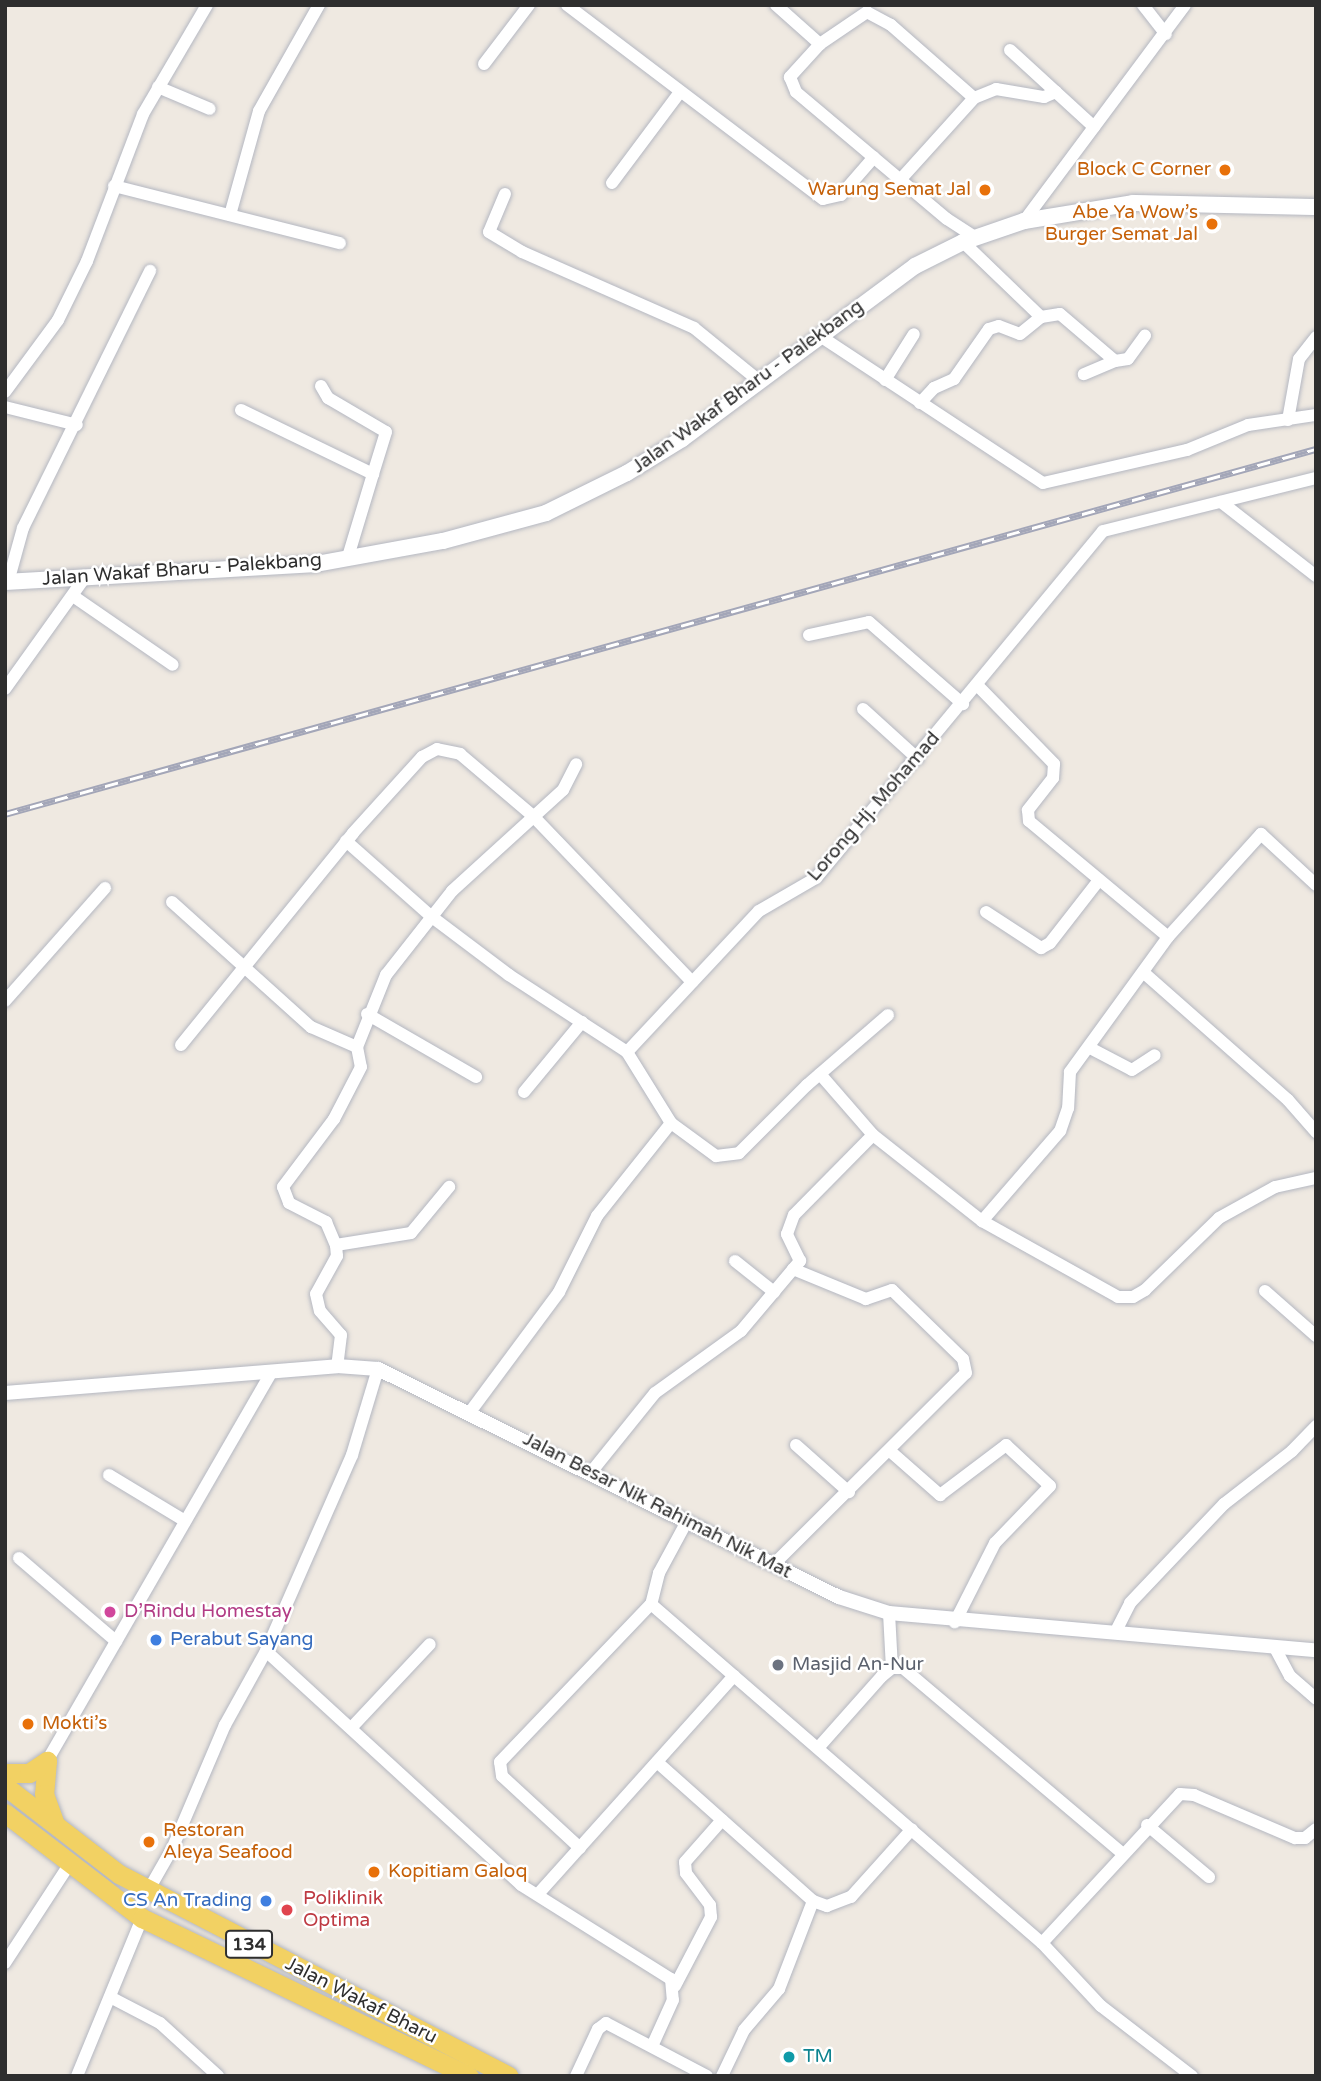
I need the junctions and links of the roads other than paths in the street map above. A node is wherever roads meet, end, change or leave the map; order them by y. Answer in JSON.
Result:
{"nodes":[{"id":1,"x":208,"y":5,"type":"edge"},
{"id":2,"x":319,"y":5,"type":"edge"},
{"id":3,"x":529,"y":5,"type":"edge"},
{"id":4,"x":567,"y":5,"type":"edge"},
{"id":5,"x":776,"y":5,"type":"edge"},
{"id":6,"x":1143,"y":5,"type":"edge"},
{"id":7,"x":1185,"y":5,"type":"edge"},
{"id":8,"x":1166,"y":34,"type":"junction"},
{"id":9,"x":820,"y":44,"type":"junction"},
{"id":10,"x":1010,"y":50,"type":"dead end"},
{"id":11,"x":484,"y":64,"type":"dead end"},
{"id":12,"x":158,"y":87,"type":"junction"},
{"id":13,"x":680,"y":92,"type":"junction"},
{"id":14,"x":1056,"y":92,"type":"junction"},
{"id":15,"x":974,"y":98,"type":"junction"},
{"id":16,"x":210,"y":109,"type":"dead end"},
{"id":17,"x":1094,"y":127,"type":"junction"},
{"id":18,"x":874,"y":157,"type":"junction"},
{"id":19,"x":900,"y":180,"type":"junction"},
{"id":20,"x":612,"y":183,"type":"dead end"},
{"id":21,"x":114,"y":186,"type":"junction"},
{"id":22,"x":505,"y":194,"type":"dead end"},
{"id":23,"x":1316,"y":207,"type":"edge"},
{"id":24,"x":230,"y":215,"type":"junction"},
{"id":25,"x":1024,"y":221,"type":"junction"},
{"id":26,"x":970,"y":240,"type":"junction"},
{"id":27,"x":340,"y":243,"type":"dead end"},
{"id":28,"x":150,"y":271,"type":"dead end"},
{"id":29,"x":1041,"y":317,"type":"junction"},
{"id":30,"x":914,"y":334,"type":"dead end"},
{"id":31,"x":820,"y":336,"type":"junction"},
{"id":32,"x":1145,"y":336,"type":"dead end"},
{"id":33,"x":1316,"y":337,"type":"edge"},
{"id":34,"x":1115,"y":362,"type":"junction"},
{"id":35,"x":1084,"y":374,"type":"dead end"},
{"id":36,"x":758,"y":380,"type":"junction"},
{"id":37,"x":885,"y":380,"type":"junction"},
{"id":38,"x":321,"y":386,"type":"dead end"},
{"id":39,"x":5,"y":392,"type":"edge"},
{"id":40,"x":920,"y":403,"type":"junction"},
{"id":41,"x":5,"y":407,"type":"edge"},
{"id":42,"x":241,"y":410,"type":"dead end"},
{"id":43,"x":1316,"y":415,"type":"edge"},
{"id":44,"x":1288,"y":420,"type":"junction"},
{"id":45,"x":77,"y":425,"type":"junction"},
{"id":46,"x":373,"y":474,"type":"junction"},
{"id":47,"x":1316,"y":478,"type":"edge"},
{"id":48,"x":1221,"y":502,"type":"junction"},
{"id":49,"x":348,"y":557,"type":"junction"},
{"id":50,"x":86,"y":576,"type":"junction"},
{"id":51,"x":1316,"y":576,"type":"edge"},
{"id":52,"x":7,"y":582,"type":"edge"},
{"id":53,"x":73,"y":596,"type":"junction"},
{"id":54,"x":809,"y":635,"type":"dead end"},
{"id":55,"x":173,"y":665,"type":"dead end"},
{"id":56,"x":978,"y":686,"type":"junction"},
{"id":57,"x":5,"y":689,"type":"edge"},
{"id":58,"x":963,"y":704,"type":"junction"},
{"id":59,"x":863,"y":709,"type":"dead end"},
{"id":60,"x":918,"y":759,"type":"junction"},
{"id":61,"x":576,"y":764,"type":"dead end"},
{"id":62,"x":533,"y":816,"type":"junction"},
{"id":63,"x":346,"y":841,"type":"junction"},
{"id":64,"x":1099,"y":880,"type":"junction"},
{"id":65,"x":1316,"y":885,"type":"edge"},
{"id":66,"x":105,"y":888,"type":"dead end"},
{"id":67,"x":172,"y":902,"type":"dead end"},
{"id":68,"x":986,"y":912,"type":"dead end"},
{"id":69,"x":432,"y":917,"type":"junction"},
{"id":70,"x":1168,"y":937,"type":"junction"},
{"id":71,"x":242,"y":965,"type":"junction"},
{"id":72,"x":1143,"y":972,"type":"junction"},
{"id":73,"x":692,"y":982,"type":"junction"},
{"id":74,"x":5,"y":1001,"type":"edge"},
{"id":75,"x":367,"y":1014,"type":"junction"},
{"id":76,"x":888,"y":1015,"type":"dead end"},
{"id":77,"x":582,"y":1022,"type":"junction"},
{"id":78,"x":181,"y":1045,"type":"dead end"},
{"id":79,"x":358,"y":1047,"type":"junction"},
{"id":80,"x":1090,"y":1048,"type":"junction"},
{"id":81,"x":627,"y":1052,"type":"junction"},
{"id":82,"x":1155,"y":1055,"type":"dead end"},
{"id":83,"x":820,"y":1074,"type":"junction"},
{"id":84,"x":476,"y":1077,"type":"dead end"},
{"id":85,"x":524,"y":1092,"type":"dead end"},
{"id":86,"x":671,"y":1123,"type":"junction"},
{"id":87,"x":1316,"y":1132,"type":"edge"},
{"id":88,"x":873,"y":1135,"type":"junction"},
{"id":89,"x":1316,"y":1178,"type":"edge"},
{"id":90,"x":449,"y":1187,"type":"dead end"},
{"id":91,"x":982,"y":1221,"type":"junction"},
{"id":92,"x":336,"y":1245,"type":"junction"},
{"id":93,"x":734,"y":1261,"type":"dead end"},
{"id":94,"x":793,"y":1269,"type":"junction"},
{"id":95,"x":1265,"y":1291,"type":"dead end"},
{"id":96,"x":774,"y":1292,"type":"junction"},
{"id":97,"x":1316,"y":1336,"type":"edge"},
{"id":98,"x":337,"y":1366,"type":"junction"},
{"id":99,"x":378,"y":1369,"type":"junction"},
{"id":100,"x":270,"y":1375,"type":"junction"},
{"id":101,"x":5,"y":1393,"type":"edge"},
{"id":102,"x":470,"y":1412,"type":"junction"},
{"id":103,"x":1316,"y":1426,"type":"edge"},
{"id":104,"x":796,"y":1445,"type":"dead end"},
{"id":105,"x":890,"y":1451,"type":"junction"},
{"id":106,"x":592,"y":1471,"type":"junction"},
{"id":107,"x":109,"y":1475,"type":"dead end"},
{"id":108,"x":849,"y":1492,"type":"junction"},
{"id":109,"x":186,"y":1521,"type":"junction"},
{"id":110,"x":686,"y":1523,"type":"junction"},
{"id":111,"x":19,"y":1559,"type":"dead end"},
{"id":112,"x":773,"y":1565,"type":"junction"},
{"id":113,"x":651,"y":1604,"type":"junction"},
{"id":114,"x":889,"y":1614,"type":"junction"},
{"id":115,"x":955,"y":1622,"type":"junction"},
{"id":116,"x":1116,"y":1631,"type":"junction"},
{"id":117,"x":116,"y":1641,"type":"junction"},
{"id":118,"x":430,"y":1644,"type":"dead end"},
{"id":119,"x":1275,"y":1648,"type":"junction"},
{"id":120,"x":1316,"y":1650,"type":"edge"},
{"id":121,"x":267,"y":1651,"type":"junction"},
{"id":122,"x":892,"y":1668,"type":"junction"},
{"id":123,"x":734,"y":1676,"type":"junction"},
{"id":124,"x":1316,"y":1699,"type":"edge"},
{"id":125,"x":354,"y":1726,"type":"junction"},
{"id":126,"x":818,"y":1748,"type":"junction"},
{"id":127,"x":47,"y":1761,"type":"junction"},
{"id":128,"x":657,"y":1762,"type":"junction"},
{"id":129,"x":5,"y":1773,"type":"edge"},
{"id":130,"x":5,"y":1786,"type":"edge"},
{"id":131,"x":5,"y":1813,"type":"edge"},
{"id":132,"x":722,"y":1820,"type":"junction"},
{"id":133,"x":1147,"y":1825,"type":"junction"},
{"id":134,"x":57,"y":1826,"type":"junction"},
{"id":135,"x":912,"y":1829,"type":"junction"},
{"id":136,"x":1316,"y":1829,"type":"edge"},
{"id":137,"x":580,"y":1848,"type":"junction"},
{"id":138,"x":1122,"y":1853,"type":"junction"},
{"id":139,"x":69,"y":1865,"type":"junction"},
{"id":140,"x":1209,"y":1877,"type":"dead end"},
{"id":141,"x":148,"y":1891,"type":"junction"},
{"id":142,"x":540,"y":1894,"type":"junction"},
{"id":143,"x":813,"y":1901,"type":"junction"},
{"id":144,"x":142,"y":1918,"type":"junction"},
{"id":145,"x":1042,"y":1943,"type":"junction"},
{"id":146,"x":5,"y":1962,"type":"edge"},
{"id":147,"x":675,"y":1986,"type":"junction"},
{"id":148,"x":110,"y":1997,"type":"junction"},
{"id":149,"x":653,"y":2044,"type":"junction"},
{"id":150,"x":77,"y":2076,"type":"edge"},
{"id":151,"x":218,"y":2076,"type":"edge"},
{"id":152,"x":469,"y":2076,"type":"edge"},
{"id":153,"x":509,"y":2076,"type":"edge"},
{"id":154,"x":576,"y":2076,"type":"edge"},
{"id":155,"x":707,"y":2076,"type":"edge"},
{"id":156,"x":722,"y":2076,"type":"edge"},
{"id":157,"x":1192,"y":2076,"type":"edge"}],
"edges":[{"from":1,"to":12,"type":"street"},
{"from":2,"to":24,"type":"street"},
{"from":3,"to":11,"type":"street"},
{"from":4,"to":13,"type":"street"},
{"from":5,"to":9,"type":"street"},
{"from":6,"to":8,"type":"street"},
{"from":7,"to":8,"type":"street"},
{"from":8,"to":17,"type":"street"},
{"from":9,"to":15,"type":"street"},
{"from":9,"to":18,"type":"street"},
{"from":10,"to":14,"type":"street"},
{"from":12,"to":16,"type":"street"},
{"from":12,"to":21,"type":"street"},
{"from":13,"to":18,"type":"street"},
{"from":13,"to":20,"type":"street"},
{"from":14,"to":15,"type":"street"},
{"from":14,"to":17,"type":"street"},
{"from":15,"to":19,"type":"street"},
{"from":17,"to":25,"type":"street"},
{"from":18,"to":19,"type":"street"},
{"from":19,"to":26,"type":"street"},
{"from":21,"to":24,"type":"street"},
{"from":21,"to":39,"type":"street"},
{"from":22,"to":36,"type":"street"},
{"from":23,"to":25,"type":"main road","name":"Jalan Wakaf Bharu - Palekbang"},
{"from":24,"to":27,"type":"street"},
{"from":25,"to":26,"type":"main road","name":"Jalan Wakaf Bharu - Palekbang"},
{"from":26,"to":29,"type":"street"},
{"from":26,"to":31,"type":"main road","name":"Jalan Wakaf Bharu - Palekbang"},
{"from":28,"to":45,"type":"street"},
{"from":29,"to":34,"type":"street"},
{"from":29,"to":40,"type":"street"},
{"from":30,"to":37,"type":"street"},
{"from":31,"to":36,"type":"main road","name":"Jalan Wakaf Bharu - Palekbang"},
{"from":31,"to":37,"type":"street"},
{"from":32,"to":34,"type":"street"},
{"from":33,"to":44,"type":"street"},
{"from":34,"to":35,"type":"street"},
{"from":36,"to":49,"type":"main road","name":"Jalan Wakaf Bharu - Palekbang"},
{"from":37,"to":40,"type":"street"},
{"from":38,"to":46,"type":"street"},
{"from":40,"to":44,"type":"street"},
{"from":41,"to":45,"type":"street"},
{"from":42,"to":46,"type":"street"},
{"from":43,"to":44,"type":"street"},
{"from":45,"to":52,"type":"street"},
{"from":46,"to":49,"type":"street"},
{"from":47,"to":48,"type":"street","name":"Lorong Hj. Mohamad"},
{"from":48,"to":51,"type":"street"},
{"from":48,"to":56,"type":"street","name":"Lorong Hj. Mohamad"},
{"from":49,"to":50,"type":"main road","name":"Jalan Wakaf Bharu - Palekbang"},
{"from":50,"to":52,"type":"main road","name":"Jalan Wakaf Bharu - Palekbang"},
{"from":50,"to":53,"type":"street"},
{"from":53,"to":55,"type":"street"},
{"from":53,"to":57,"type":"street"},
{"from":54,"to":58,"type":"street"},
{"from":56,"to":58,"type":"street","name":"Lorong Hj. Mohamad"},
{"from":56,"to":64,"type":"street"},
{"from":58,"to":60,"type":"street","name":"Lorong Hj. Mohamad"},
{"from":59,"to":60,"type":"street"},
{"from":60,"to":73,"type":"street","name":"Lorong Hj. Mohamad"},
{"from":61,"to":62,"type":"street"},
{"from":62,"to":63,"type":"street"},
{"from":62,"to":69,"type":"street"},
{"from":62,"to":73,"type":"street"},
{"from":63,"to":69,"type":"street"},
{"from":63,"to":71,"type":"street"},
{"from":64,"to":68,"type":"street"},
{"from":64,"to":70,"type":"street"},
{"from":65,"to":70,"type":"street"},
{"from":66,"to":74,"type":"street"},
{"from":67,"to":71,"type":"street"},
{"from":69,"to":75,"type":"street"},
{"from":69,"to":77,"type":"street"},
{"from":70,"to":72,"type":"street"},
{"from":71,"to":78,"type":"street"},
{"from":71,"to":79,"type":"street"},
{"from":72,"to":80,"type":"street"},
{"from":72,"to":87,"type":"street"},
{"from":73,"to":81,"type":"street","name":"Lorong Hj. Mohamad"},
{"from":75,"to":79,"type":"street"},
{"from":75,"to":84,"type":"street"},
{"from":76,"to":83,"type":"street"},
{"from":77,"to":81,"type":"street"},
{"from":77,"to":85,"type":"street"},
{"from":79,"to":92,"type":"street"},
{"from":80,"to":82,"type":"street"},
{"from":80,"to":91,"type":"street"},
{"from":81,"to":86,"type":"street"},
{"from":83,"to":86,"type":"street"},
{"from":83,"to":88,"type":"street"},
{"from":86,"to":102,"type":"street"},
{"from":88,"to":91,"type":"street"},
{"from":88,"to":94,"type":"street"},
{"from":89,"to":91,"type":"street"},
{"from":90,"to":92,"type":"street"},
{"from":92,"to":98,"type":"street"},
{"from":93,"to":96,"type":"street"},
{"from":94,"to":96,"type":"street"},
{"from":94,"to":105,"type":"street"},
{"from":95,"to":97,"type":"street"},
{"from":96,"to":106,"type":"street"},
{"from":98,"to":99,"type":"street","name":"Jalan Besar Nik Rahimah Nik Mat"},
{"from":98,"to":100,"type":"street","name":"Jalan Besar Nik Rahimah Nik Mat"},
{"from":99,"to":102,"type":"street","name":"Jalan Besar Nik Rahimah Nik Mat"},
{"from":99,"to":121,"type":"street"},
{"from":100,"to":101,"type":"street","name":"Jalan Besar Nik Rahimah Nik Mat"},
{"from":100,"to":109,"type":"street"},
{"from":102,"to":106,"type":"street","name":"Jalan Besar Nik Rahimah Nik Mat"},
{"from":103,"to":116,"type":"street"},
{"from":104,"to":108,"type":"street"},
{"from":105,"to":108,"type":"street"},
{"from":105,"to":115,"type":"street"},
{"from":106,"to":110,"type":"street","name":"Jalan Besar Nik Rahimah Nik Mat"},
{"from":107,"to":109,"type":"street"},
{"from":108,"to":112,"type":"street"},
{"from":109,"to":117,"type":"street"},
{"from":110,"to":112,"type":"street","name":"Jalan Besar Nik Rahimah Nik Mat"},
{"from":110,"to":113,"type":"street"},
{"from":111,"to":117,"type":"street"},
{"from":112,"to":114,"type":"street","name":"Jalan Besar Nik Rahimah Nik Mat"},
{"from":113,"to":123,"type":"street"},
{"from":113,"to":137,"type":"street"},
{"from":114,"to":115,"type":"street","name":"Jalan Besar Nik Rahimah Nik Mat"},
{"from":114,"to":122,"type":"street"},
{"from":115,"to":116,"type":"street","name":"Jalan Besar Nik Rahimah Nik Mat"},
{"from":116,"to":119,"type":"street","name":"Jalan Besar Nik Rahimah Nik Mat"},
{"from":117,"to":127,"type":"street"},
{"from":118,"to":125,"type":"street"},
{"from":119,"to":120,"type":"street","name":"Jalan Besar Nik Rahimah Nik Mat"},
{"from":119,"to":124,"type":"street"},
{"from":121,"to":125,"type":"street"},
{"from":121,"to":141,"type":"street"},
{"from":122,"to":126,"type":"street"},
{"from":122,"to":138,"type":"street"},
{"from":123,"to":126,"type":"street"},
{"from":123,"to":128,"type":"street"},
{"from":125,"to":142,"type":"street"},
{"from":126,"to":135,"type":"street"},
{"from":127,"to":129,"type":"main road"},
{"from":127,"to":134,"type":"main road"},
{"from":128,"to":132,"type":"street"},
{"from":128,"to":137,"type":"street"},
{"from":130,"to":134,"type":"main road","name":"Jalan Wakaf Bharu","number":"134"},
{"from":131,"to":139,"type":"main road","name":"Jalan Wakaf Bharu","number":"134"},
{"from":132,"to":143,"type":"street"},
{"from":132,"to":147,"type":"street"},
{"from":133,"to":136,"type":"street"},
{"from":133,"to":138,"type":"street"},
{"from":133,"to":140,"type":"street"},
{"from":134,"to":141,"type":"main road","name":"Jalan Wakaf Bharu","number":"134"},
{"from":135,"to":143,"type":"street"},
{"from":135,"to":145,"type":"street"},
{"from":137,"to":142,"type":"street"},
{"from":138,"to":145,"type":"street"},
{"from":139,"to":144,"type":"main road","name":"Jalan Wakaf Bharu","number":"134"},
{"from":139,"to":146,"type":"street"},
{"from":141,"to":153,"type":"main road","name":"Jalan Wakaf Bharu","number":"134"},
{"from":142,"to":147,"type":"street"},
{"from":143,"to":156,"type":"street"},
{"from":144,"to":148,"type":"street"},
{"from":144,"to":152,"type":"main road","name":"Jalan Wakaf Bharu","number":"134"},
{"from":145,"to":157,"type":"street"},
{"from":147,"to":149,"type":"street"},
{"from":148,"to":150,"type":"street"},
{"from":148,"to":151,"type":"street"},
{"from":149,"to":154,"type":"street"},
{"from":149,"to":155,"type":"street"}]}
